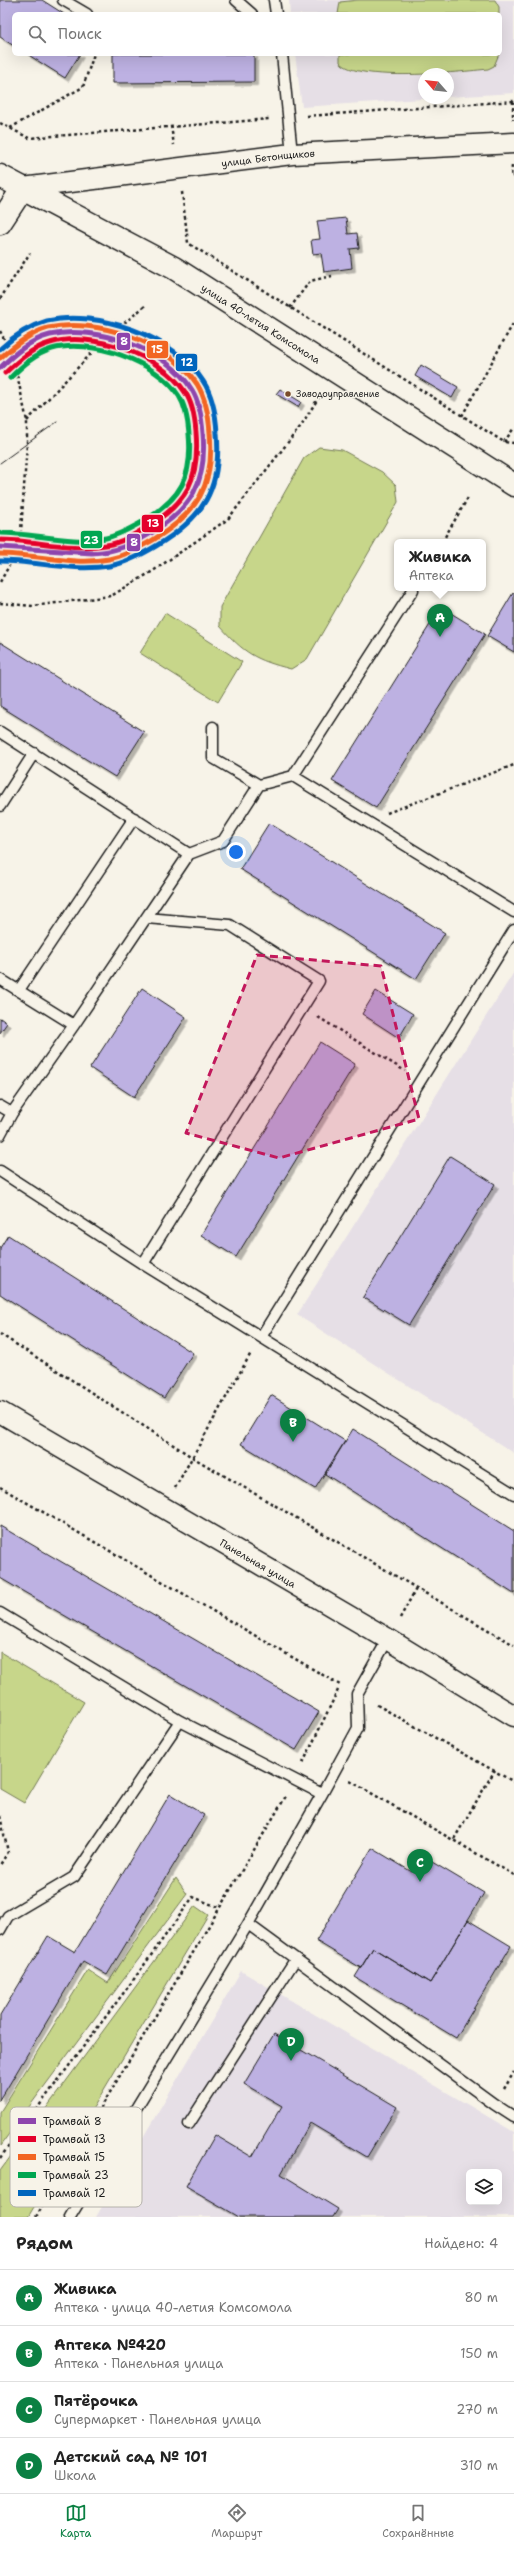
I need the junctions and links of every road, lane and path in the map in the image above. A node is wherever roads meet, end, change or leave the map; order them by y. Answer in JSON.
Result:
{"nodes":[{"id":1,"x":63,"y":0,"type":"edge"},
{"id":2,"x":236,"y":0,"type":"edge"},
{"id":3,"x":274,"y":0,"type":"edge"},
{"id":4,"x":84,"y":12,"type":"edge"},
{"id":5,"x":250,"y":12,"type":"edge"},
{"id":6,"x":276,"y":12,"type":"edge"},
{"id":7,"x":93,"y":56,"type":"edge"},
{"id":8,"x":282,"y":56,"type":"edge"},
{"id":9,"x":0,"y":123,"type":"edge"},
{"id":10,"x":171,"y":126,"type":"dead end"},
{"id":11,"x":10,"y":128,"type":"junction"},
{"id":12,"x":29,"y":138,"type":"dead end"},
{"id":13,"x":514,"y":143,"type":"edge"},
{"id":14,"x":292,"y":154,"type":"junction"},
{"id":15,"x":179,"y":167,"type":"junction"},
{"id":16,"x":0,"y":176,"type":"edge"},
{"id":17,"x":23,"y":188,"type":"junction"},
{"id":18,"x":0,"y":223,"type":"edge"},
{"id":19,"x":30,"y":252,"type":"dead end"},
{"id":20,"x":332,"y":276,"type":"dead end"},
{"id":21,"x":0,"y":299,"type":"edge"},
{"id":22,"x":145,"y":306,"type":"dead end"},
{"id":23,"x":290,"y":308,"type":"junction"},
{"id":24,"x":514,"y":322,"type":"edge"},
{"id":25,"x":0,"y":331,"type":"edge"},
{"id":26,"x":319,"y":397,"type":"dead end"},
{"id":27,"x":462,"y":416,"type":"junction"},
{"id":28,"x":27,"y":421,"type":"junction"},
{"id":29,"x":514,"y":428,"type":"edge"},
{"id":30,"x":504,"y":442,"type":"junction"},
{"id":31,"x":514,"y":443,"type":"edge"},
{"id":32,"x":514,"y":485,"type":"edge"},
{"id":33,"x":469,"y":496,"type":"dead end"},
{"id":34,"x":444,"y":539,"type":"edge"},
{"id":35,"x":0,"y":582,"type":"edge"},
{"id":36,"x":412,"y":591,"type":"edge"},
{"id":37,"x":0,"y":603,"type":"edge"},
{"id":38,"x":213,"y":727,"type":"dead end"},
{"id":39,"x":0,"y":732,"type":"edge"},
{"id":40,"x":34,"y":753,"type":"junction"},
{"id":41,"x":514,"y":765,"type":"edge"},
{"id":42,"x":293,"y":776,"type":"junction"},
{"id":43,"x":259,"y":785,"type":"junction"},
{"id":44,"x":0,"y":806,"type":"edge"},
{"id":45,"x":134,"y":818,"type":"junction"},
{"id":46,"x":366,"y":821,"type":"junction"},
{"id":47,"x":189,"y":854,"type":"junction"},
{"id":48,"x":514,"y":912,"type":"edge"},
{"id":49,"x":146,"y":918,"type":"junction"},
{"id":50,"x":514,"y":930,"type":"edge"},
{"id":51,"x":0,"y":979,"type":"edge"},
{"id":52,"x":19,"y":990,"type":"junction"},
{"id":53,"x":302,"y":1008,"type":"junction"},
{"id":54,"x":74,"y":1025,"type":"junction"},
{"id":55,"x":420,"y":1080,"type":"junction"},
{"id":56,"x":0,"y":1106,"type":"edge"},
{"id":57,"x":12,"y":1113,"type":"junction"},
{"id":58,"x":0,"y":1135,"type":"edge"},
{"id":59,"x":0,"y":1171,"type":"edge"},
{"id":60,"x":143,"y":1264,"type":"junction"},
{"id":61,"x":0,"y":1334,"type":"edge"},
{"id":62,"x":261,"y":1337,"type":"junction"},
{"id":63,"x":0,"y":1412,"type":"edge"},
{"id":64,"x":192,"y":1457,"type":"junction"},
{"id":65,"x":0,"y":1487,"type":"edge"},
{"id":66,"x":514,"y":1494,"type":"edge"},
{"id":67,"x":164,"y":1508,"type":"junction"},
{"id":68,"x":417,"y":1588,"type":"junction"},
{"id":69,"x":0,"y":1613,"type":"edge"},
{"id":70,"x":388,"y":1639,"type":"junction"},
{"id":71,"x":514,"y":1645,"type":"edge"},
{"id":72,"x":340,"y":1685,"type":"junction"},
{"id":73,"x":357,"y":1694,"type":"junction"},
{"id":74,"x":514,"y":1716,"type":"edge"},
{"id":75,"x":180,"y":1721,"type":"junction"},
{"id":76,"x":495,"y":1770,"type":"junction"},
{"id":77,"x":333,"y":1772,"type":"junction"},
{"id":78,"x":295,"y":1781,"type":"junction"},
{"id":79,"x":514,"y":1782,"type":"edge"},
{"id":80,"x":322,"y":1794,"type":"junction"},
{"id":81,"x":0,"y":1816,"type":"edge"},
{"id":82,"x":454,"y":1839,"type":"junction"},
{"id":83,"x":0,"y":1865,"type":"edge"},
{"id":84,"x":514,"y":1875,"type":"edge"},
{"id":85,"x":220,"y":1908,"type":"junction"},
{"id":86,"x":248,"y":1924,"type":"junction"},
{"id":87,"x":0,"y":1930,"type":"edge"},
{"id":88,"x":295,"y":1960,"type":"junction"},
{"id":89,"x":38,"y":2107,"type":"edge"},
{"id":90,"x":102,"y":2107,"type":"edge"},
{"id":91,"x":137,"y":2107,"type":"edge"},
{"id":92,"x":514,"y":2117,"type":"edge"},
{"id":93,"x":189,"y":2124,"type":"dead end"},
{"id":94,"x":10,"y":2145,"type":"edge"},
{"id":95,"x":0,"y":2158,"type":"edge"},
{"id":96,"x":42,"y":2207,"type":"edge"},
{"id":97,"x":76,"y":2207,"type":"edge"},
{"id":98,"x":36,"y":2217,"type":"edge"},
{"id":99,"x":70,"y":2217,"type":"edge"}],
"edges":[{"from":1,"to":4,"type":"lane"},
{"from":2,"to":5,"type":"lane"},
{"from":3,"to":6,"type":"lane"},
{"from":7,"to":11,"type":"path"},
{"from":8,"to":14,"type":"lane"},
{"from":9,"to":11,"type":"path"},
{"from":10,"to":15,"type":"path"},
{"from":11,"to":12,"type":"path"},
{"from":13,"to":14,"type":"street","name":"улица Бетонщиков"},
{"from":14,"to":15,"type":"street","name":"улица Бетонщиков"},
{"from":15,"to":17,"type":"street","name":"улица Бетонщиков"},
{"from":15,"to":23,"type":"path"},
{"from":16,"to":17,"type":"main road","name":"улица 40-летия Комсомола"},
{"from":17,"to":18,"type":"main road"},
{"from":17,"to":32,"type":"main road","name":"улица 40-летия Комсомола"},
{"from":19,"to":21,"type":"path"},
{"from":20,"to":23,"type":"path"},
{"from":22,"to":28,"type":"path"},
{"from":23,"to":27,"type":"path"},
{"from":24,"to":27,"type":"path"},
{"from":25,"to":28,"type":"path"},
{"from":26,"to":37,"type":"path"},
{"from":27,"to":30,"type":"path"},
{"from":28,"to":35,"type":"path"},
{"from":29,"to":30,"type":"path"},
{"from":30,"to":31,"type":"path"},
{"from":33,"to":34,"type":"path"},
{"from":36,"to":42,"type":"lane"},
{"from":38,"to":43,"type":"lane"},
{"from":39,"to":40,"type":"lane"},
{"from":40,"to":44,"type":"lane"},
{"from":40,"to":45,"type":"lane"},
{"from":41,"to":46,"type":"path"},
{"from":42,"to":43,"type":"lane"},
{"from":42,"to":46,"type":"lane"},
{"from":43,"to":47,"type":"lane"},
{"from":45,"to":47,"type":"lane"},
{"from":45,"to":52,"type":"lane"},
{"from":46,"to":48,"type":"lane"},
{"from":47,"to":49,"type":"lane"},
{"from":49,"to":53,"type":"lane"},
{"from":49,"to":54,"type":"lane"},
{"from":50,"to":55,"type":"lane"},
{"from":51,"to":52,"type":"lane"},
{"from":52,"to":54,"type":"lane"},
{"from":53,"to":55,"type":"path"},
{"from":53,"to":60,"type":"lane"},
{"from":54,"to":57,"type":"lane"},
{"from":55,"to":62,"type":"lane"},
{"from":56,"to":57,"type":"lane"},
{"from":57,"to":58,"type":"lane"},
{"from":59,"to":60,"type":"lane"},
{"from":60,"to":62,"type":"lane"},
{"from":61,"to":64,"type":"path"},
{"from":62,"to":64,"type":"path"},
{"from":62,"to":66,"type":"lane"},
{"from":63,"to":67,"type":"street","name":"Панельная улица"},
{"from":64,"to":67,"type":"path"},
{"from":64,"to":68,"type":"path"},
{"from":65,"to":72,"type":"path"},
{"from":67,"to":70,"type":"street","name":"Панельная улица"},
{"from":68,"to":70,"type":"path"},
{"from":68,"to":71,"type":"path"},
{"from":69,"to":75,"type":"lane"},
{"from":70,"to":73,"type":"lane"},
{"from":70,"to":74,"type":"street","name":"Панельная улица"},
{"from":72,"to":73,"type":"path"},
{"from":72,"to":78,"type":"path"},
{"from":73,"to":76,"type":"path"},
{"from":73,"to":77,"type":"lane"},
{"from":75,"to":78,"type":"lane"},
{"from":75,"to":87,"type":"lane"},
{"from":76,"to":79,"type":"path"},
{"from":76,"to":82,"type":"path"},
{"from":77,"to":80,"type":"lane"},
{"from":77,"to":82,"type":"path"},
{"from":78,"to":80,"type":"lane"},
{"from":78,"to":85,"type":"path"},
{"from":80,"to":86,"type":"lane"},
{"from":81,"to":83,"type":"path"},
{"from":82,"to":84,"type":"path"},
{"from":85,"to":89,"type":"path"},
{"from":85,"to":90,"type":"path"},
{"from":86,"to":88,"type":"lane"},
{"from":86,"to":91,"type":"lane"},
{"from":88,"to":92,"type":"lane"},
{"from":88,"to":93,"type":"lane"},
{"from":94,"to":95,"type":"path"},
{"from":96,"to":98,"type":"path"},
{"from":97,"to":99,"type":"lane"}]}
